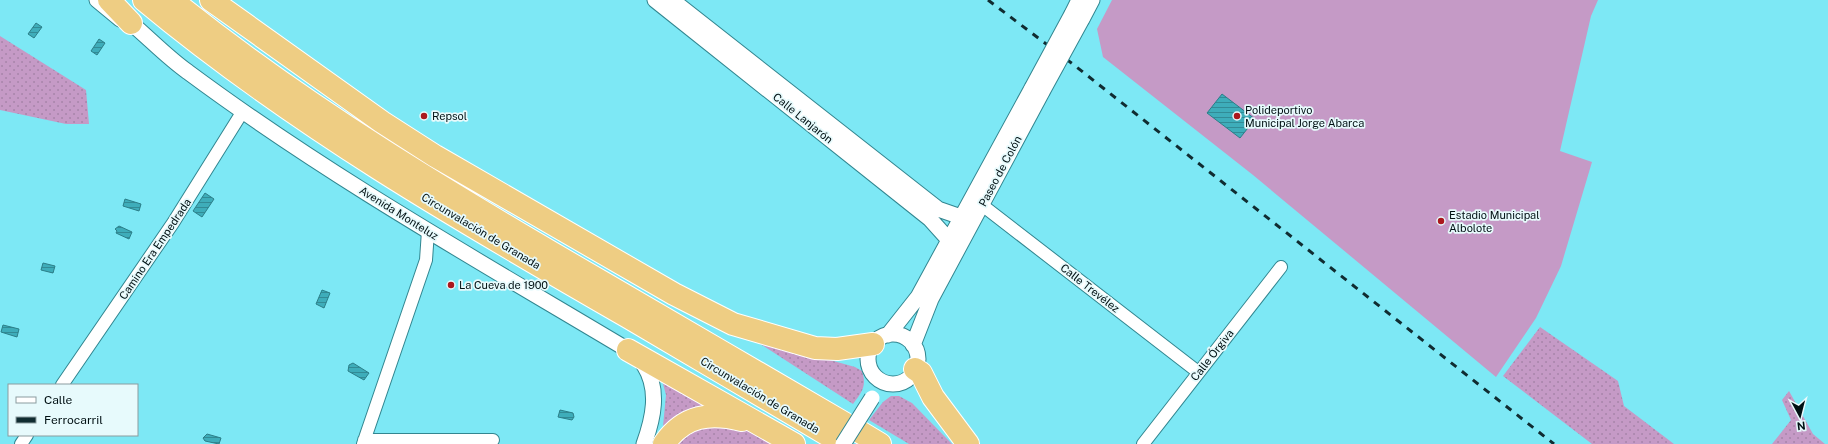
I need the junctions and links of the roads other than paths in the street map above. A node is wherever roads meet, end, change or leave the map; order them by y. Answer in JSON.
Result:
{"nodes":[{"id":1,"x":97,"y":0,"type":"edge"},
{"id":2,"x":109,"y":0,"type":"edge"},
{"id":3,"x":144,"y":0,"type":"edge"},
{"id":4,"x":172,"y":0,"type":"edge"},
{"id":5,"x":211,"y":0,"type":"edge"},
{"id":6,"x":655,"y":0,"type":"edge"},
{"id":7,"x":672,"y":0,"type":"edge"},
{"id":8,"x":1079,"y":0,"type":"edge"},
{"id":9,"x":1092,"y":0,"type":"edge"},
{"id":10,"x":1077,"y":16,"type":"junction"},
{"id":11,"x":131,"y":22,"type":"junction"},
{"id":12,"x":1037,"y":90,"type":"junction"},
{"id":13,"x":243,"y":111,"type":"junction"},
{"id":14,"x":982,"y":204,"type":"junction"},
{"id":15,"x":961,"y":217,"type":"junction"},
{"id":16,"x":428,"y":231,"type":"junction"},
{"id":17,"x":948,"y":239,"type":"junction"},
{"id":18,"x":1281,"y":267,"type":"dead end"},
{"id":19,"x":881,"y":340,"type":"junction"},
{"id":20,"x":913,"y":345,"type":"junction"},
{"id":21,"x":628,"y":350,"type":"junction"},
{"id":22,"x":915,"y":369,"type":"junction"},
{"id":23,"x":1198,"y":372,"type":"junction"},
{"id":24,"x":880,"y":381,"type":"junction"},
{"id":25,"x":63,"y":384,"type":"edge"},
{"id":26,"x":753,"y":422,"type":"junction"},
{"id":27,"x":845,"y":434,"type":"edge"},
{"id":28,"x":493,"y":440,"type":"dead end"},
{"id":29,"x":364,"y":442,"type":"edge"},
{"id":30,"x":644,"y":444,"type":"edge"},
{"id":31,"x":664,"y":444,"type":"edge"},
{"id":32,"x":794,"y":444,"type":"edge"},
{"id":33,"x":880,"y":444,"type":"edge"},
{"id":34,"x":968,"y":444,"type":"edge"},
{"id":35,"x":1143,"y":444,"type":"edge"}],
"edges":[{"from":1,"to":11,"type":"street","name":"Avenida Monteluz"},
{"from":2,"to":11,"type":"highway"},
{"from":3,"to":27,"type":"highway","name":"Circunvalación de Granada"},
{"from":4,"to":27,"type":"highway","name":"Circunvalación de Granada"},
{"from":5,"to":19,"type":"highway"},
{"from":6,"to":17,"type":"street","name":"Calle Lanjarón"},
{"from":7,"to":15,"type":"street","name":"Calle Lanjarón"},
{"from":8,"to":10,"type":"street","name":"Paseo de Colón"},
{"from":9,"to":10,"type":"street","name":"Paseo de Colón"},
{"from":10,"to":12,"type":"street","name":"Paseo de Colón","bridge":true},
{"from":11,"to":13,"type":"street","name":"Avenida Monteluz"},
{"from":12,"to":14,"type":"street","name":"Paseo de Colón"},
{"from":12,"to":15,"type":"street","name":"Paseo de Colón"},
{"from":13,"to":16,"type":"street","name":"Avenida Monteluz"},
{"from":13,"to":25,"type":"street","name":"Camino Era Empedrada"},
{"from":14,"to":20,"type":"street","name":"Paseo de Colón"},
{"from":14,"to":23,"type":"street","name":"Calle Trevélez"},
{"from":15,"to":17,"type":"street","name":"Paseo de Colón"},
{"from":16,"to":21,"type":"street","name":"Avenida Monteluz"},
{"from":16,"to":29,"type":"street"},
{"from":17,"to":19,"type":"street","name":"Paseo de Colón"},
{"from":18,"to":23,"type":"street","name":"Calle Órgiva"},
{"from":19,"to":20,"type":"street"},
{"from":19,"to":24,"type":"street"},
{"from":20,"to":22,"type":"street"},
{"from":21,"to":26,"type":"highway"},
{"from":21,"to":30,"type":"street","name":"Avenida Monteluz"},
{"from":22,"to":24,"type":"street"},
{"from":22,"to":34,"type":"highway"},
{"from":23,"to":35,"type":"street","name":"Calle Órgiva"},
{"from":24,"to":27,"type":"street","bridge":true},
{"from":26,"to":31,"type":"highway"},
{"from":26,"to":32,"type":"highway"},
{"from":27,"to":33,"type":"highway","name":"Circunvalación de Granada"},
{"from":28,"to":29,"type":"street"}]}
